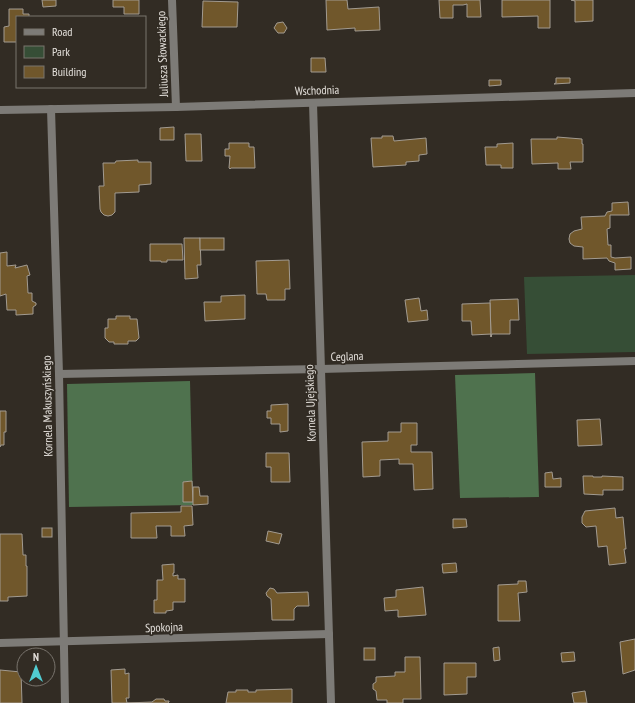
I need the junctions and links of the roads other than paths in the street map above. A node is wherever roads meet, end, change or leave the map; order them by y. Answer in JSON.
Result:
{"nodes":[{"id":1,"x":172,"y":0,"type":"edge"},
{"id":2,"x":635,"y":93,"type":"edge"},
{"id":3,"x":313,"y":102,"type":"junction"},
{"id":4,"x":176,"y":107,"type":"junction"},
{"id":5,"x":0,"y":110,"type":"edge"},
{"id":6,"x":51,"y":110,"type":"junction"},
{"id":7,"x":635,"y":360,"type":"edge"},
{"id":8,"x":320,"y":369,"type":"junction"},
{"id":9,"x":59,"y":374,"type":"junction"},
{"id":10,"x":329,"y":634,"type":"junction"},
{"id":11,"x":64,"y":642,"type":"junction"},
{"id":12,"x":0,"y":643,"type":"edge"},
{"id":13,"x":65,"y":703,"type":"edge"},
{"id":14,"x":331,"y":703,"type":"edge"}],
"edges":[{"from":1,"to":4,"type":"street","name":"Juliusza Słowackiego"},
{"from":2,"to":3,"type":"street","name":"Wschodnia"},
{"from":3,"to":4,"type":"street","name":"Wschodnia"},
{"from":3,"to":8,"type":"street","name":"Kornela Ujejskiego"},
{"from":4,"to":6,"type":"street","name":"Wschodnia"},
{"from":5,"to":6,"type":"street","name":"Wschodnia"},
{"from":6,"to":9,"type":"street","name":"Kornela Makuszyńskiego"},
{"from":7,"to":8,"type":"street","name":"Ceglana"},
{"from":8,"to":9,"type":"street","name":"Ceglana"},
{"from":8,"to":10,"type":"street","name":"Kornela Ujejskiego"},
{"from":9,"to":11,"type":"street","name":"Kornela Makuszyńskiego"},
{"from":10,"to":11,"type":"street","name":"Spokojna"},
{"from":10,"to":14,"type":"street","name":"Kornela Ujejskiego"},
{"from":11,"to":12,"type":"street","name":"Spokojna"},
{"from":11,"to":13,"type":"street","name":"Kornela Makuszyńskiego"}]}
